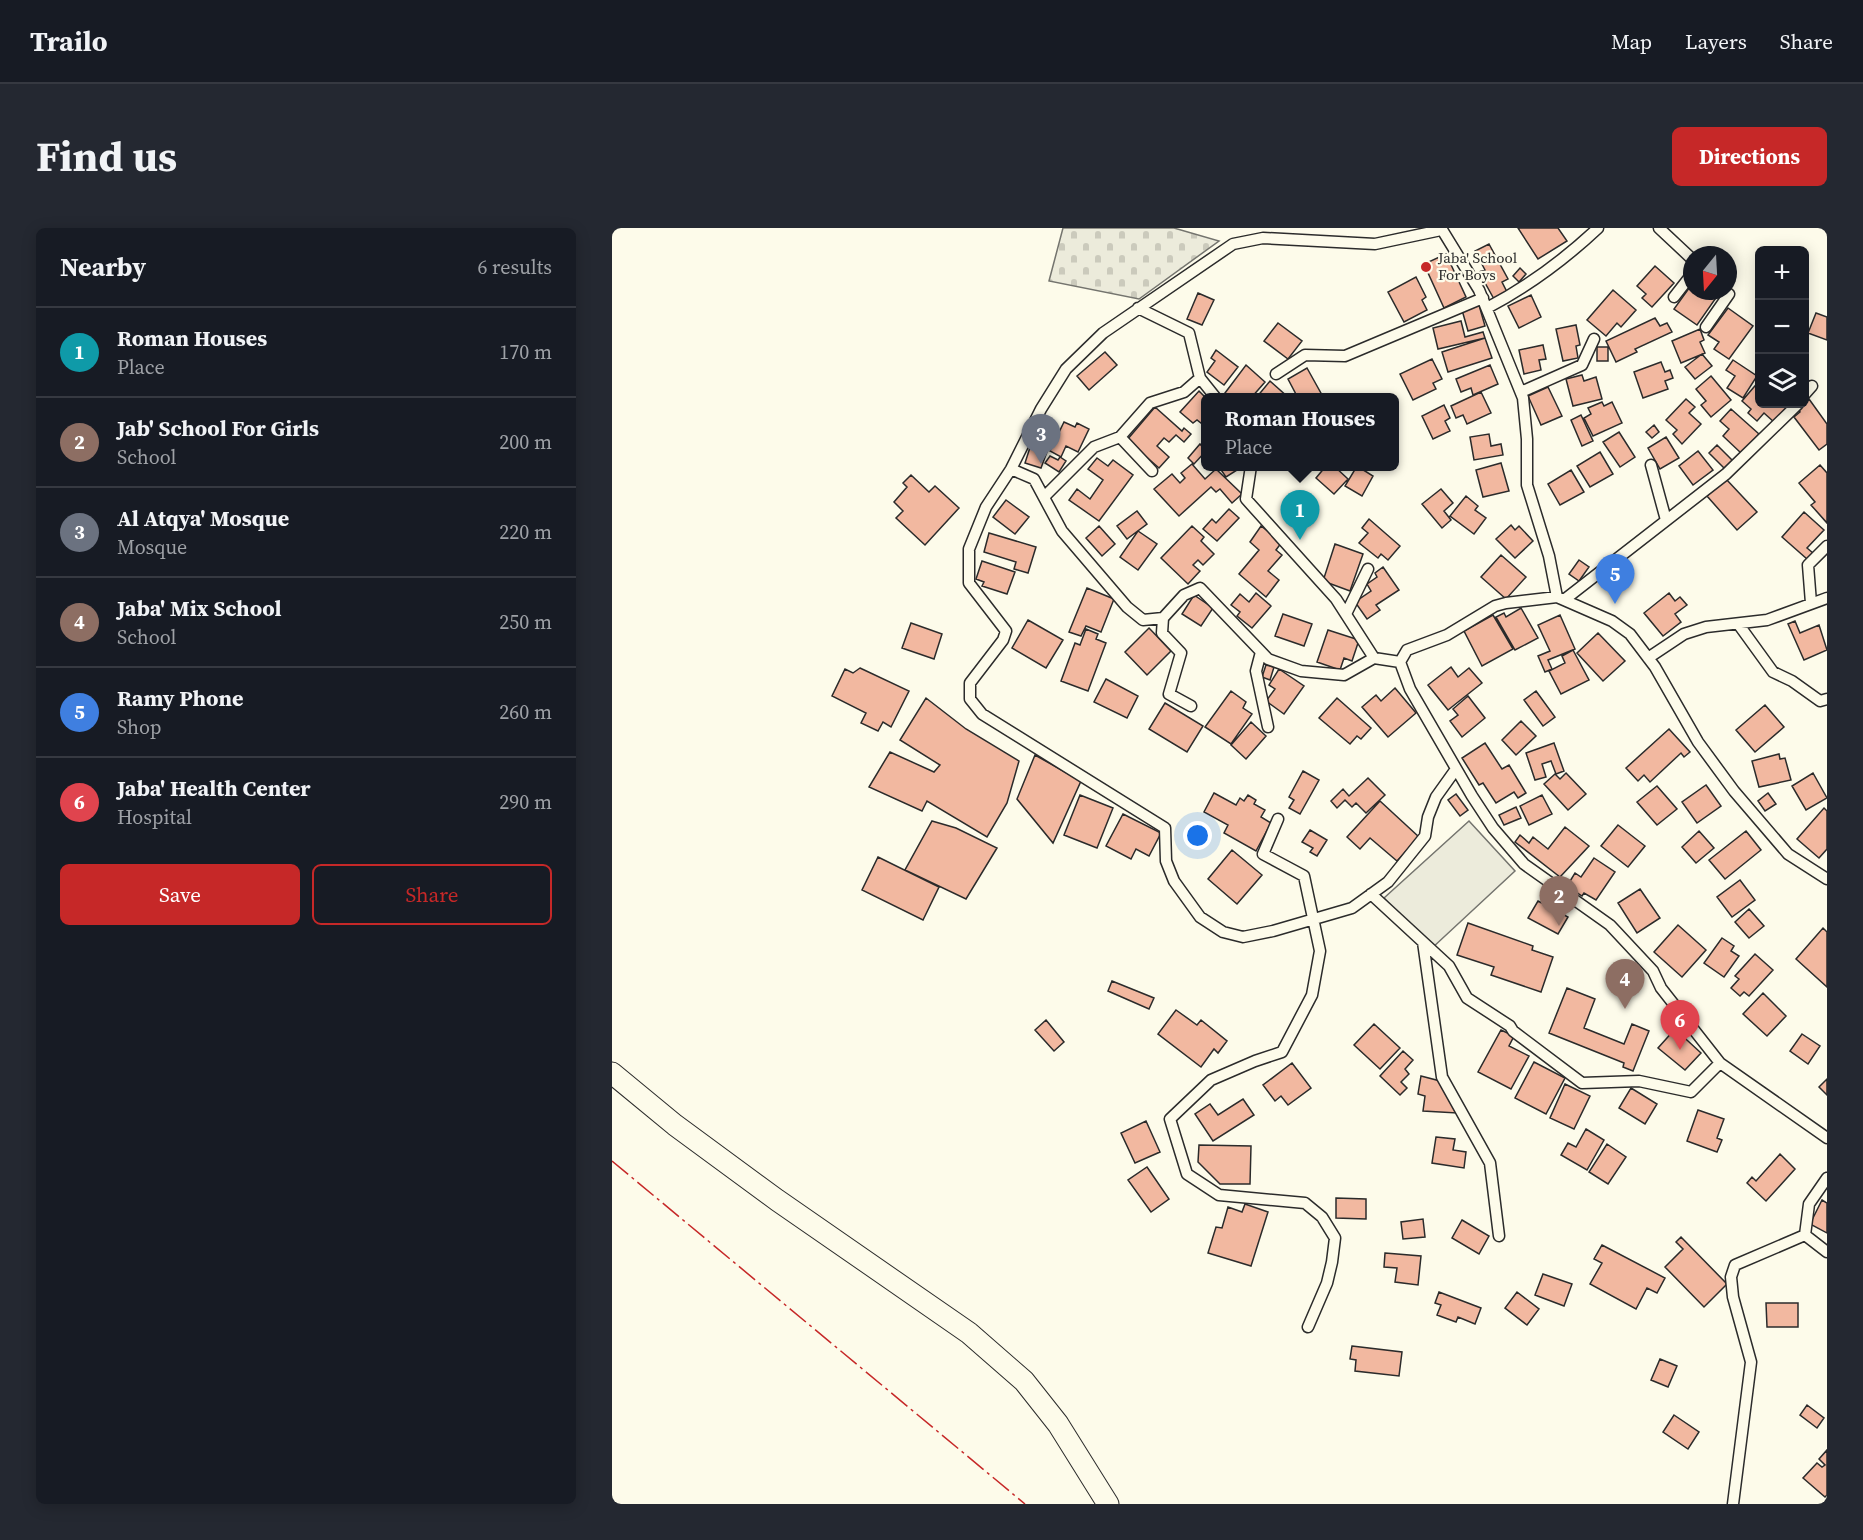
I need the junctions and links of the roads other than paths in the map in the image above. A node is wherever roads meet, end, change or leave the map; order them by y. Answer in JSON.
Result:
{"nodes":[{"id":1,"x":1598,"y":228,"type":"edge"},
{"id":2,"x":1659,"y":228,"type":"edge"},
{"id":3,"x":1441,"y":229,"type":"edge"},
{"id":4,"x":1683,"y":251,"type":"edge"},
{"id":5,"x":1683,"y":286,"type":"edge"},
{"id":6,"x":1674,"y":297,"type":"dead end"},
{"id":7,"x":1726,"y":300,"type":"edge"},
{"id":8,"x":1485,"y":303,"type":"junction"},
{"id":9,"x":1138,"y":308,"type":"junction"},
{"id":10,"x":1706,"y":327,"type":"dead end"},
{"id":11,"x":1594,"y":339,"type":"dead end"},
{"id":12,"x":1276,"y":374,"type":"dead end"},
{"id":13,"x":1200,"y":378,"type":"junction"},
{"id":14,"x":1212,"y":393,"type":"edge"},
{"id":15,"x":1521,"y":393,"type":"junction"},
{"id":16,"x":1794,"y":408,"type":"edge"},
{"id":17,"x":1120,"y":437,"type":"junction"},
{"id":18,"x":1651,"y":465,"type":"dead end"},
{"id":19,"x":1011,"y":469,"type":"junction"},
{"id":20,"x":1152,"y":471,"type":"dead end"},
{"id":21,"x":1250,"y":471,"type":"edge"},
{"id":22,"x":1044,"y":497,"type":"junction"},
{"id":23,"x":1666,"y":520,"type":"junction"},
{"id":24,"x":1827,"y":546,"type":"edge"},
{"id":25,"x":1368,"y":569,"type":"dead end"},
{"id":26,"x":1827,"y":597,"type":"edge"},
{"id":27,"x":1561,"y":598,"type":"junction"},
{"id":28,"x":1811,"y":603,"type":"junction"},
{"id":29,"x":1346,"y":614,"type":"junction"},
{"id":30,"x":1163,"y":618,"type":"junction"},
{"id":31,"x":1739,"y":625,"type":"junction"},
{"id":32,"x":1261,"y":652,"type":"junction"},
{"id":33,"x":1374,"y":658,"type":"junction"},
{"id":34,"x":1648,"y":658,"type":"junction"},
{"id":35,"x":1400,"y":662,"type":"junction"},
{"id":36,"x":1827,"y":699,"type":"edge"},
{"id":37,"x":1191,"y":706,"type":"dead end"},
{"id":38,"x":1268,"y":727,"type":"dead end"},
{"id":39,"x":1456,"y":769,"type":"junction"},
{"id":40,"x":1278,"y":819,"type":"dead end"},
{"id":41,"x":1827,"y":879,"type":"edge"},
{"id":42,"x":1371,"y":894,"type":"junction"},
{"id":43,"x":1313,"y":921,"type":"junction"},
{"id":44,"x":1423,"y":942,"type":"junction"},
{"id":45,"x":1720,"y":1063,"type":"junction"},
{"id":46,"x":612,"y":1073,"type":"edge"},
{"id":47,"x":1827,"y":1138,"type":"edge"},
{"id":48,"x":1827,"y":1178,"type":"edge"},
{"id":49,"x":1805,"y":1235,"type":"junction"},
{"id":50,"x":1499,"y":1236,"type":"dead end"},
{"id":51,"x":1827,"y":1252,"type":"edge"},
{"id":52,"x":1308,"y":1327,"type":"dead end"},
{"id":53,"x":1108,"y":1504,"type":"edge"},
{"id":54,"x":1733,"y":1504,"type":"edge"}],
"edges":[{"from":1,"to":8,"type":"street"},
{"from":2,"to":4,"type":"street"},
{"from":3,"to":8,"type":"street"},
{"from":3,"to":9,"type":"street"},
{"from":5,"to":6,"type":"street"},
{"from":7,"to":10,"type":"street"},
{"from":8,"to":12,"type":"street"},
{"from":8,"to":15,"type":"street"},
{"from":9,"to":13,"type":"street"},
{"from":9,"to":19,"type":"street"},
{"from":11,"to":15,"type":"street"},
{"from":13,"to":14,"type":"street"},
{"from":13,"to":17,"type":"street"},
{"from":15,"to":27,"type":"street"},
{"from":16,"to":23,"type":"street"},
{"from":17,"to":20,"type":"street"},
{"from":17,"to":22,"type":"street"},
{"from":18,"to":23,"type":"street"},
{"from":19,"to":22,"type":"street"},
{"from":19,"to":43,"type":"street"},
{"from":21,"to":29,"type":"street"},
{"from":22,"to":30,"type":"street"},
{"from":23,"to":27,"type":"street"},
{"from":24,"to":28,"type":"street"},
{"from":25,"to":29,"type":"street"},
{"from":26,"to":28,"type":"street"},
{"from":27,"to":34,"type":"street"},
{"from":27,"to":35,"type":"street"},
{"from":28,"to":31,"type":"street"},
{"from":29,"to":33,"type":"street"},
{"from":30,"to":32,"type":"street"},
{"from":30,"to":37,"type":"street"},
{"from":31,"to":34,"type":"street"},
{"from":31,"to":36,"type":"street"},
{"from":32,"to":33,"type":"street"},
{"from":32,"to":38,"type":"street"},
{"from":33,"to":35,"type":"street"},
{"from":34,"to":41,"type":"street"},
{"from":35,"to":39,"type":"street"},
{"from":39,"to":42,"type":"street"},
{"from":39,"to":45,"type":"street"},
{"from":40,"to":43,"type":"street"},
{"from":42,"to":43,"type":"street"},
{"from":42,"to":44,"type":"street"},
{"from":43,"to":52,"type":"street"},
{"from":44,"to":45,"type":"street"},
{"from":44,"to":50,"type":"street"},
{"from":45,"to":47,"type":"street"},
{"from":46,"to":53,"type":"highway"},
{"from":48,"to":49,"type":"street"},
{"from":49,"to":51,"type":"street"},
{"from":49,"to":54,"type":"street"}]}
